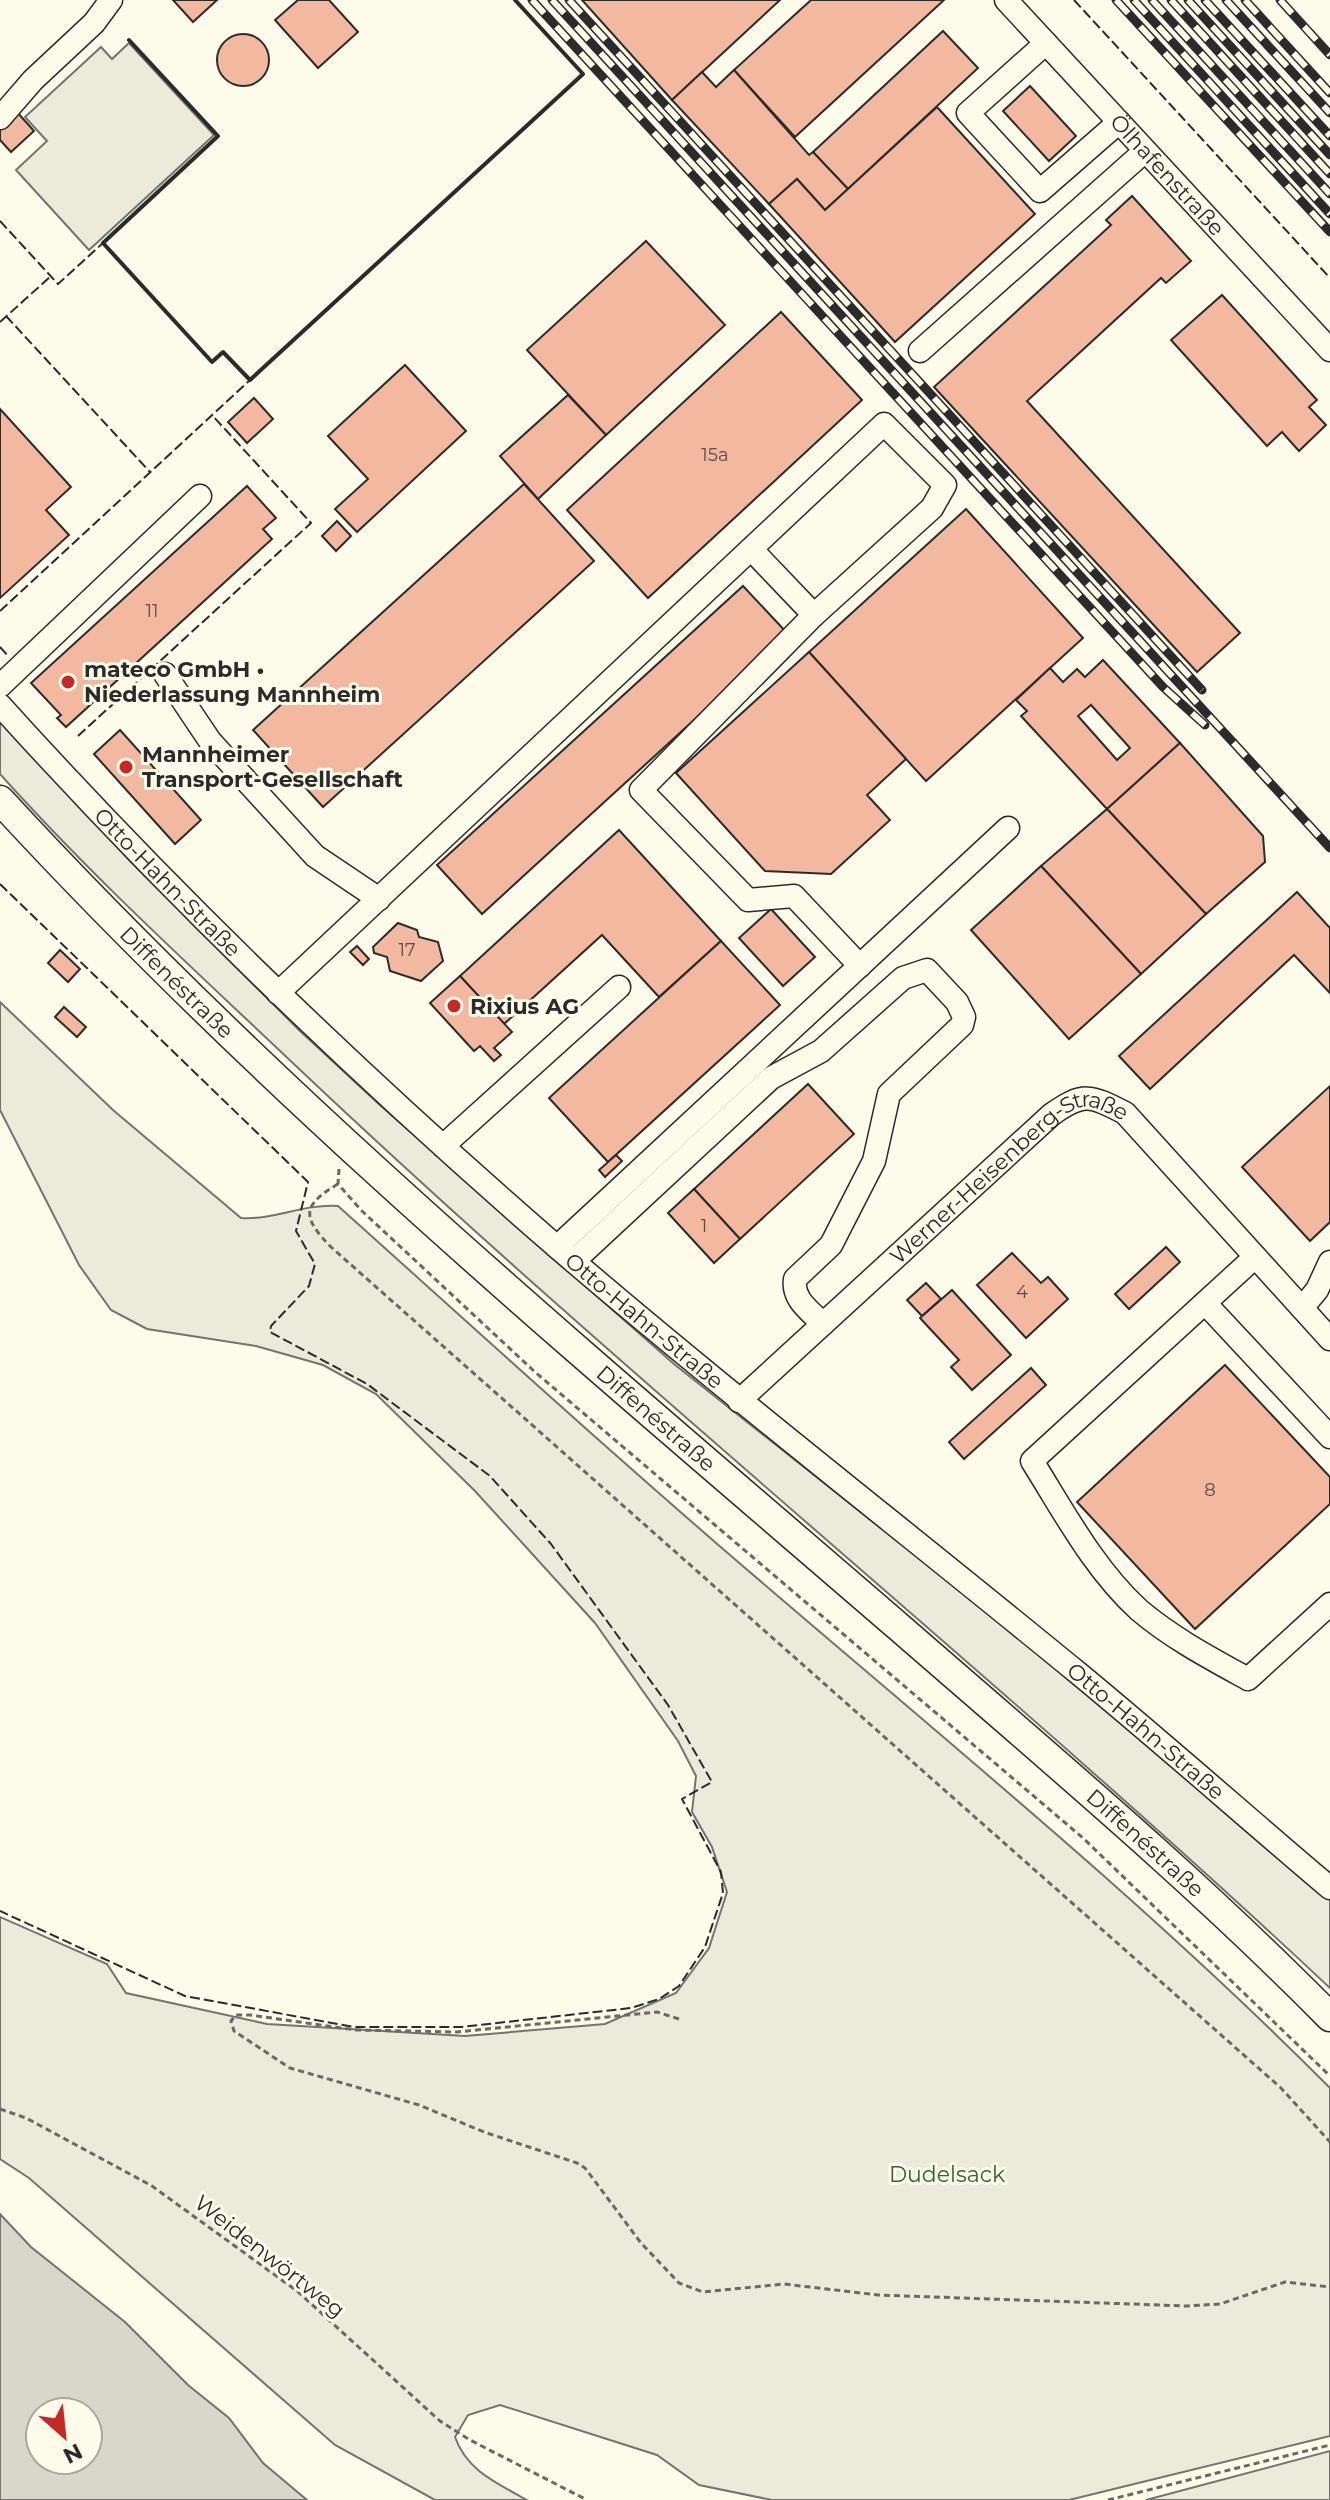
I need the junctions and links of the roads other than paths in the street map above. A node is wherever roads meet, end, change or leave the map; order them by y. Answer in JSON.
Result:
{"nodes":[{"id":1,"x":111,"y":0,"type":"edge"},
{"id":2,"x":1006,"y":0,"type":"edge"},
{"id":3,"x":1046,"y":43,"type":"junction"},
{"id":4,"x":33,"y":80,"type":"junction"},
{"id":5,"x":0,"y":101,"type":"edge"},
{"id":6,"x":0,"y":118,"type":"edge"},
{"id":7,"x":1119,"y":122,"type":"junction"},
{"id":8,"x":1145,"y":151,"type":"junction"},
{"id":9,"x":1330,"y":350,"type":"edge"},
{"id":10,"x":920,"y":351,"type":"dead end"},
{"id":11,"x":200,"y":496,"type":"dead end"},
{"id":12,"x":751,"y":549,"type":"junction"},
{"id":13,"x":814,"y":615,"type":"junction"},
{"id":14,"x":165,"y":674,"type":"dead end"},
{"id":15,"x":0,"y":686,"type":"edge"},
{"id":16,"x":0,"y":705,"type":"edge"},
{"id":17,"x":0,"y":800,"type":"edge"},
{"id":18,"x":1008,"y":828,"type":"dead end"},
{"id":19,"x":379,"y":899,"type":"junction"},
{"id":20,"x":860,"y":966,"type":"junction"},
{"id":21,"x":619,"y":987,"type":"dead end"},
{"id":22,"x":278,"y":993,"type":"junction"},
{"id":23,"x":443,"y":1146,"type":"junction"},
{"id":24,"x":566,"y":1254,"type":"junction"},
{"id":25,"x":1255,"y":1257,"type":"junction"},
{"id":26,"x":1330,"y":1262,"type":"edge"},
{"id":27,"x":1205,"y":1303,"type":"junction"},
{"id":28,"x":1302,"y":1308,"type":"junction"},
{"id":29,"x":823,"y":1324,"type":"junction"},
{"id":30,"x":1330,"y":1339,"type":"edge"},
{"id":31,"x":739,"y":1401,"type":"junction"},
{"id":32,"x":1330,"y":1437,"type":"edge"},
{"id":33,"x":1330,"y":1604,"type":"edge"},
{"id":34,"x":1330,"y":1888,"type":"edge"},
{"id":35,"x":1330,"y":2017,"type":"edge"}],
"edges":[{"from":1,"to":4,"type":"street"},
{"from":2,"to":3,"type":"street","name":"Ölhafenstraße"},
{"from":3,"to":7,"type":"street","name":"Ölhafenstraße"},
{"from":3,"to":7,"type":"street"},
{"from":4,"to":5,"type":"street"},
{"from":4,"to":6,"type":"street"},
{"from":7,"to":8,"type":"street","name":"Ölhafenstraße"},
{"from":8,"to":9,"type":"street","name":"Ölhafenstraße"},
{"from":8,"to":10,"type":"street"},
{"from":11,"to":15,"type":"street"},
{"from":12,"to":13,"type":"street"},
{"from":12,"to":13,"type":"street"},
{"from":12,"to":19,"type":"street"},
{"from":13,"to":20,"type":"street"},
{"from":14,"to":19,"type":"street"},
{"from":16,"to":22,"type":"street","name":"Otto-Hahn-Straße"},
{"from":17,"to":35,"type":"main road","name":"Diffenéstraße"},
{"from":18,"to":20,"type":"street"},
{"from":19,"to":22,"type":"street"},
{"from":20,"to":24,"type":"street"},
{"from":21,"to":23,"type":"street"},
{"from":22,"to":23,"type":"street","name":"Otto-Hahn-Straße"},
{"from":23,"to":24,"type":"street","name":"Otto-Hahn-Straße"},
{"from":24,"to":29,"type":"street"},
{"from":24,"to":31,"type":"street","name":"Otto-Hahn-Straße"},
{"from":25,"to":27,"type":"street"},
{"from":25,"to":28,"type":"street","name":"Werner-Heisenberg-Straße"},
{"from":25,"to":29,"type":"street","name":"Werner-Heisenberg-Straße"},
{"from":26,"to":28,"type":"street"},
{"from":27,"to":32,"type":"street"},
{"from":27,"to":33,"type":"street"},
{"from":28,"to":30,"type":"street","name":"Werner-Heisenberg-Straße"},
{"from":29,"to":31,"type":"street","name":"Werner-Heisenberg-Straße"},
{"from":31,"to":34,"type":"street","name":"Otto-Hahn-Straße"}]}
